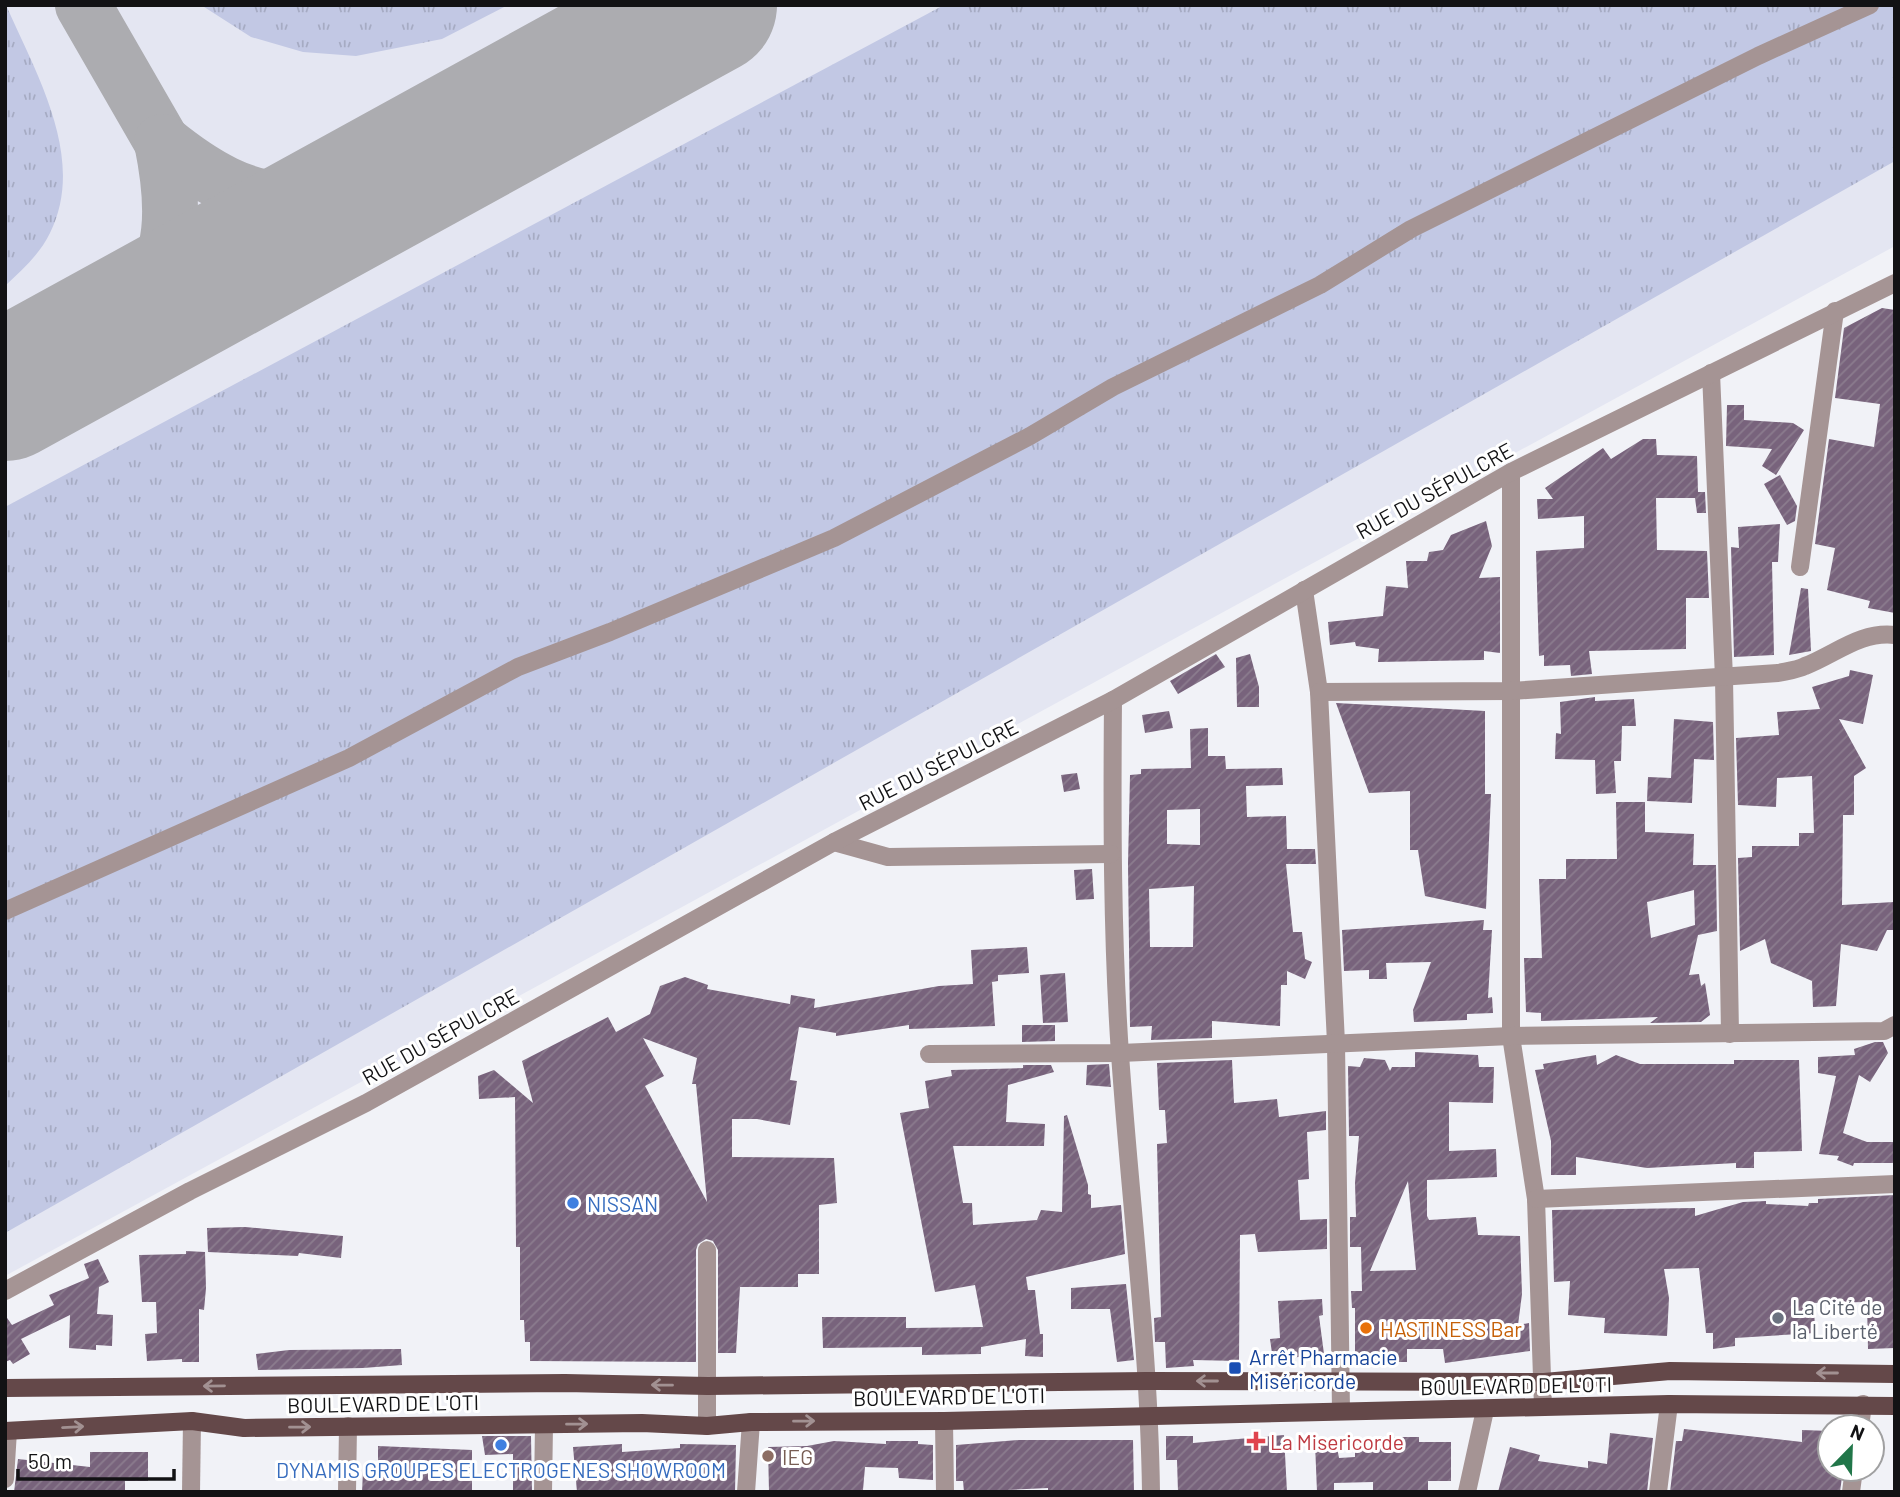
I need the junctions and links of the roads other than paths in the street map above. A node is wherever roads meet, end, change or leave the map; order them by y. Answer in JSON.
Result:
{"nodes":[{"id":1,"x":1870,"y":5,"type":"edge"},
{"id":2,"x":1895,"y":283,"type":"edge"},
{"id":3,"x":1835,"y":312,"type":"junction"},
{"id":4,"x":1711,"y":373,"type":"junction"},
{"id":5,"x":1511,"y":471,"type":"junction"},
{"id":6,"x":1800,"y":567,"type":"dead end"},
{"id":7,"x":1304,"y":590,"type":"junction"},
{"id":8,"x":1895,"y":635,"type":"edge"},
{"id":9,"x":1724,"y":678,"type":"junction"},
{"id":10,"x":1511,"y":691,"type":"junction"},
{"id":11,"x":1319,"y":692,"type":"junction"},
{"id":12,"x":1113,"y":699,"type":"junction"},
{"id":13,"x":834,"y":842,"type":"junction"},
{"id":14,"x":1111,"y":854,"type":"junction"},
{"id":15,"x":5,"y":911,"type":"edge"},
{"id":16,"x":1895,"y":1026,"type":"edge"},
{"id":17,"x":1730,"y":1034,"type":"junction"},
{"id":18,"x":1511,"y":1036,"type":"junction"},
{"id":19,"x":1336,"y":1043,"type":"junction"},
{"id":20,"x":1120,"y":1053,"type":"junction"},
{"id":21,"x":929,"y":1054,"type":"dead end"},
{"id":22,"x":1895,"y":1184,"type":"edge"},
{"id":23,"x":1536,"y":1199,"type":"junction"},
{"id":24,"x":708,"y":1250,"type":"dead end"},
{"id":25,"x":5,"y":1291,"type":"edge"},
{"id":26,"x":1895,"y":1374,"type":"edge"},
{"id":27,"x":1147,"y":1381,"type":"junction"},
{"id":28,"x":1341,"y":1381,"type":"junction"},
{"id":29,"x":1544,"y":1382,"type":"junction"},
{"id":30,"x":708,"y":1386,"type":"junction"},
{"id":31,"x":5,"y":1388,"type":"edge"},
{"id":32,"x":1669,"y":1404,"type":"junction"},
{"id":33,"x":1863,"y":1404,"type":"junction"},
{"id":34,"x":1895,"y":1406,"type":"edge"},
{"id":35,"x":1543,"y":1407,"type":"junction"},
{"id":36,"x":1485,"y":1410,"type":"junction"},
{"id":37,"x":1341,"y":1411,"type":"junction"},
{"id":38,"x":1862,"y":1413,"type":"edge"},
{"id":39,"x":1150,"y":1414,"type":"junction"},
{"id":40,"x":192,"y":1421,"type":"junction"},
{"id":41,"x":944,"y":1421,"type":"junction"},
{"id":42,"x":751,"y":1422,"type":"junction"},
{"id":43,"x":544,"y":1425,"type":"junction"},
{"id":44,"x":348,"y":1426,"type":"junction"},
{"id":45,"x":708,"y":1426,"type":"junction"},
{"id":46,"x":7,"y":1431,"type":"edge"},
{"id":47,"x":5,"y":1479,"type":"edge"},
{"id":48,"x":191,"y":1492,"type":"edge"},
{"id":49,"x":347,"y":1492,"type":"edge"},
{"id":50,"x":543,"y":1492,"type":"edge"},
{"id":51,"x":746,"y":1492,"type":"edge"},
{"id":52,"x":945,"y":1492,"type":"edge"},
{"id":53,"x":1151,"y":1492,"type":"edge"},
{"id":54,"x":1467,"y":1492,"type":"edge"},
{"id":55,"x":1658,"y":1492,"type":"edge"}],
"edges":[{"from":1,"to":15,"type":"street"},
{"from":2,"to":3,"type":"street","name":"RUE DU SÉPULCRE"},
{"from":3,"to":4,"type":"street","name":"RUE DU SÉPULCRE"},
{"from":3,"to":6,"type":"street"},
{"from":4,"to":5,"type":"street","name":"RUE DU SÉPULCRE"},
{"from":4,"to":9,"type":"street"},
{"from":5,"to":7,"type":"street","name":"RUE DU SÉPULCRE"},
{"from":5,"to":10,"type":"street"},
{"from":7,"to":11,"type":"street"},
{"from":7,"to":12,"type":"street","name":"RUE DU SÉPULCRE"},
{"from":8,"to":9,"type":"street"},
{"from":9,"to":10,"type":"street"},
{"from":9,"to":17,"type":"street"},
{"from":10,"to":11,"type":"street"},
{"from":10,"to":18,"type":"street"},
{"from":11,"to":19,"type":"street"},
{"from":12,"to":13,"type":"street","name":"RUE DU SÉPULCRE"},
{"from":12,"to":14,"type":"street"},
{"from":13,"to":14,"type":"street"},
{"from":13,"to":25,"type":"street","name":"RUE DU SÉPULCRE"},
{"from":14,"to":20,"type":"street"},
{"from":16,"to":17,"type":"street"},
{"from":17,"to":18,"type":"street"},
{"from":18,"to":19,"type":"street"},
{"from":18,"to":23,"type":"street"},
{"from":19,"to":20,"type":"street"},
{"from":19,"to":28,"type":"street"},
{"from":20,"to":21,"type":"street"},
{"from":20,"to":27,"type":"street"},
{"from":22,"to":23,"type":"street"},
{"from":23,"to":29,"type":"street"},
{"from":24,"to":30,"type":"street"},
{"from":26,"to":29,"type":"main road","name":"BOULEVARD DE L'OTI","one_way":true},
{"from":28,"to":27,"type":"main road","name":"BOULEVARD DE L'OTI","one_way":true},
{"from":27,"to":30,"type":"main road","name":"BOULEVARD DE L'OTI"},
{"from":27,"to":39,"type":"street"},
{"from":28,"to":29,"type":"main road","name":"BOULEVARD DE L'OTI"},
{"from":28,"to":37,"type":"street"},
{"from":29,"to":35,"type":"street"},
{"from":30,"to":31,"type":"main road","name":"BOULEVARD DE L'OTI","one_way":true},
{"from":30,"to":45,"type":"street"},
{"from":32,"to":33,"type":"main road","name":"BOULEVARD DE L'OTI"},
{"from":32,"to":35,"type":"main road","name":"BOULEVARD DE L'OTI"},
{"from":32,"to":55,"type":"street"},
{"from":33,"to":34,"type":"main road","name":"BOULEVARD DE L'OTI"},
{"from":33,"to":38,"type":"street"},
{"from":35,"to":36,"type":"main road","name":"BOULEVARD DE L'OTI"},
{"from":36,"to":37,"type":"main road","name":"BOULEVARD DE L'OTI"},
{"from":36,"to":54,"type":"street"},
{"from":37,"to":39,"type":"main road","name":"BOULEVARD DE L'OTI"},
{"from":39,"to":41,"type":"main road","name":"BOULEVARD DE L'OTI"},
{"from":39,"to":53,"type":"street"},
{"from":40,"to":44,"type":"main road","name":"BOULEVARD DE L'OTI","one_way":true},
{"from":46,"to":40,"type":"main road","name":"BOULEVARD DE L'OTI","one_way":true},
{"from":40,"to":48,"type":"street"},
{"from":42,"to":41,"type":"main road","name":"BOULEVARD DE L'OTI","one_way":true},
{"from":41,"to":52,"type":"street"},
{"from":42,"to":45,"type":"main road","name":"BOULEVARD DE L'OTI"},
{"from":42,"to":51,"type":"street"},
{"from":43,"to":44,"type":"main road","name":"BOULEVARD DE L'OTI"},
{"from":43,"to":45,"type":"main road","name":"BOULEVARD DE L'OTI","one_way":true},
{"from":43,"to":50,"type":"street"},
{"from":44,"to":49,"type":"street"},
{"from":46,"to":47,"type":"street"}]}
